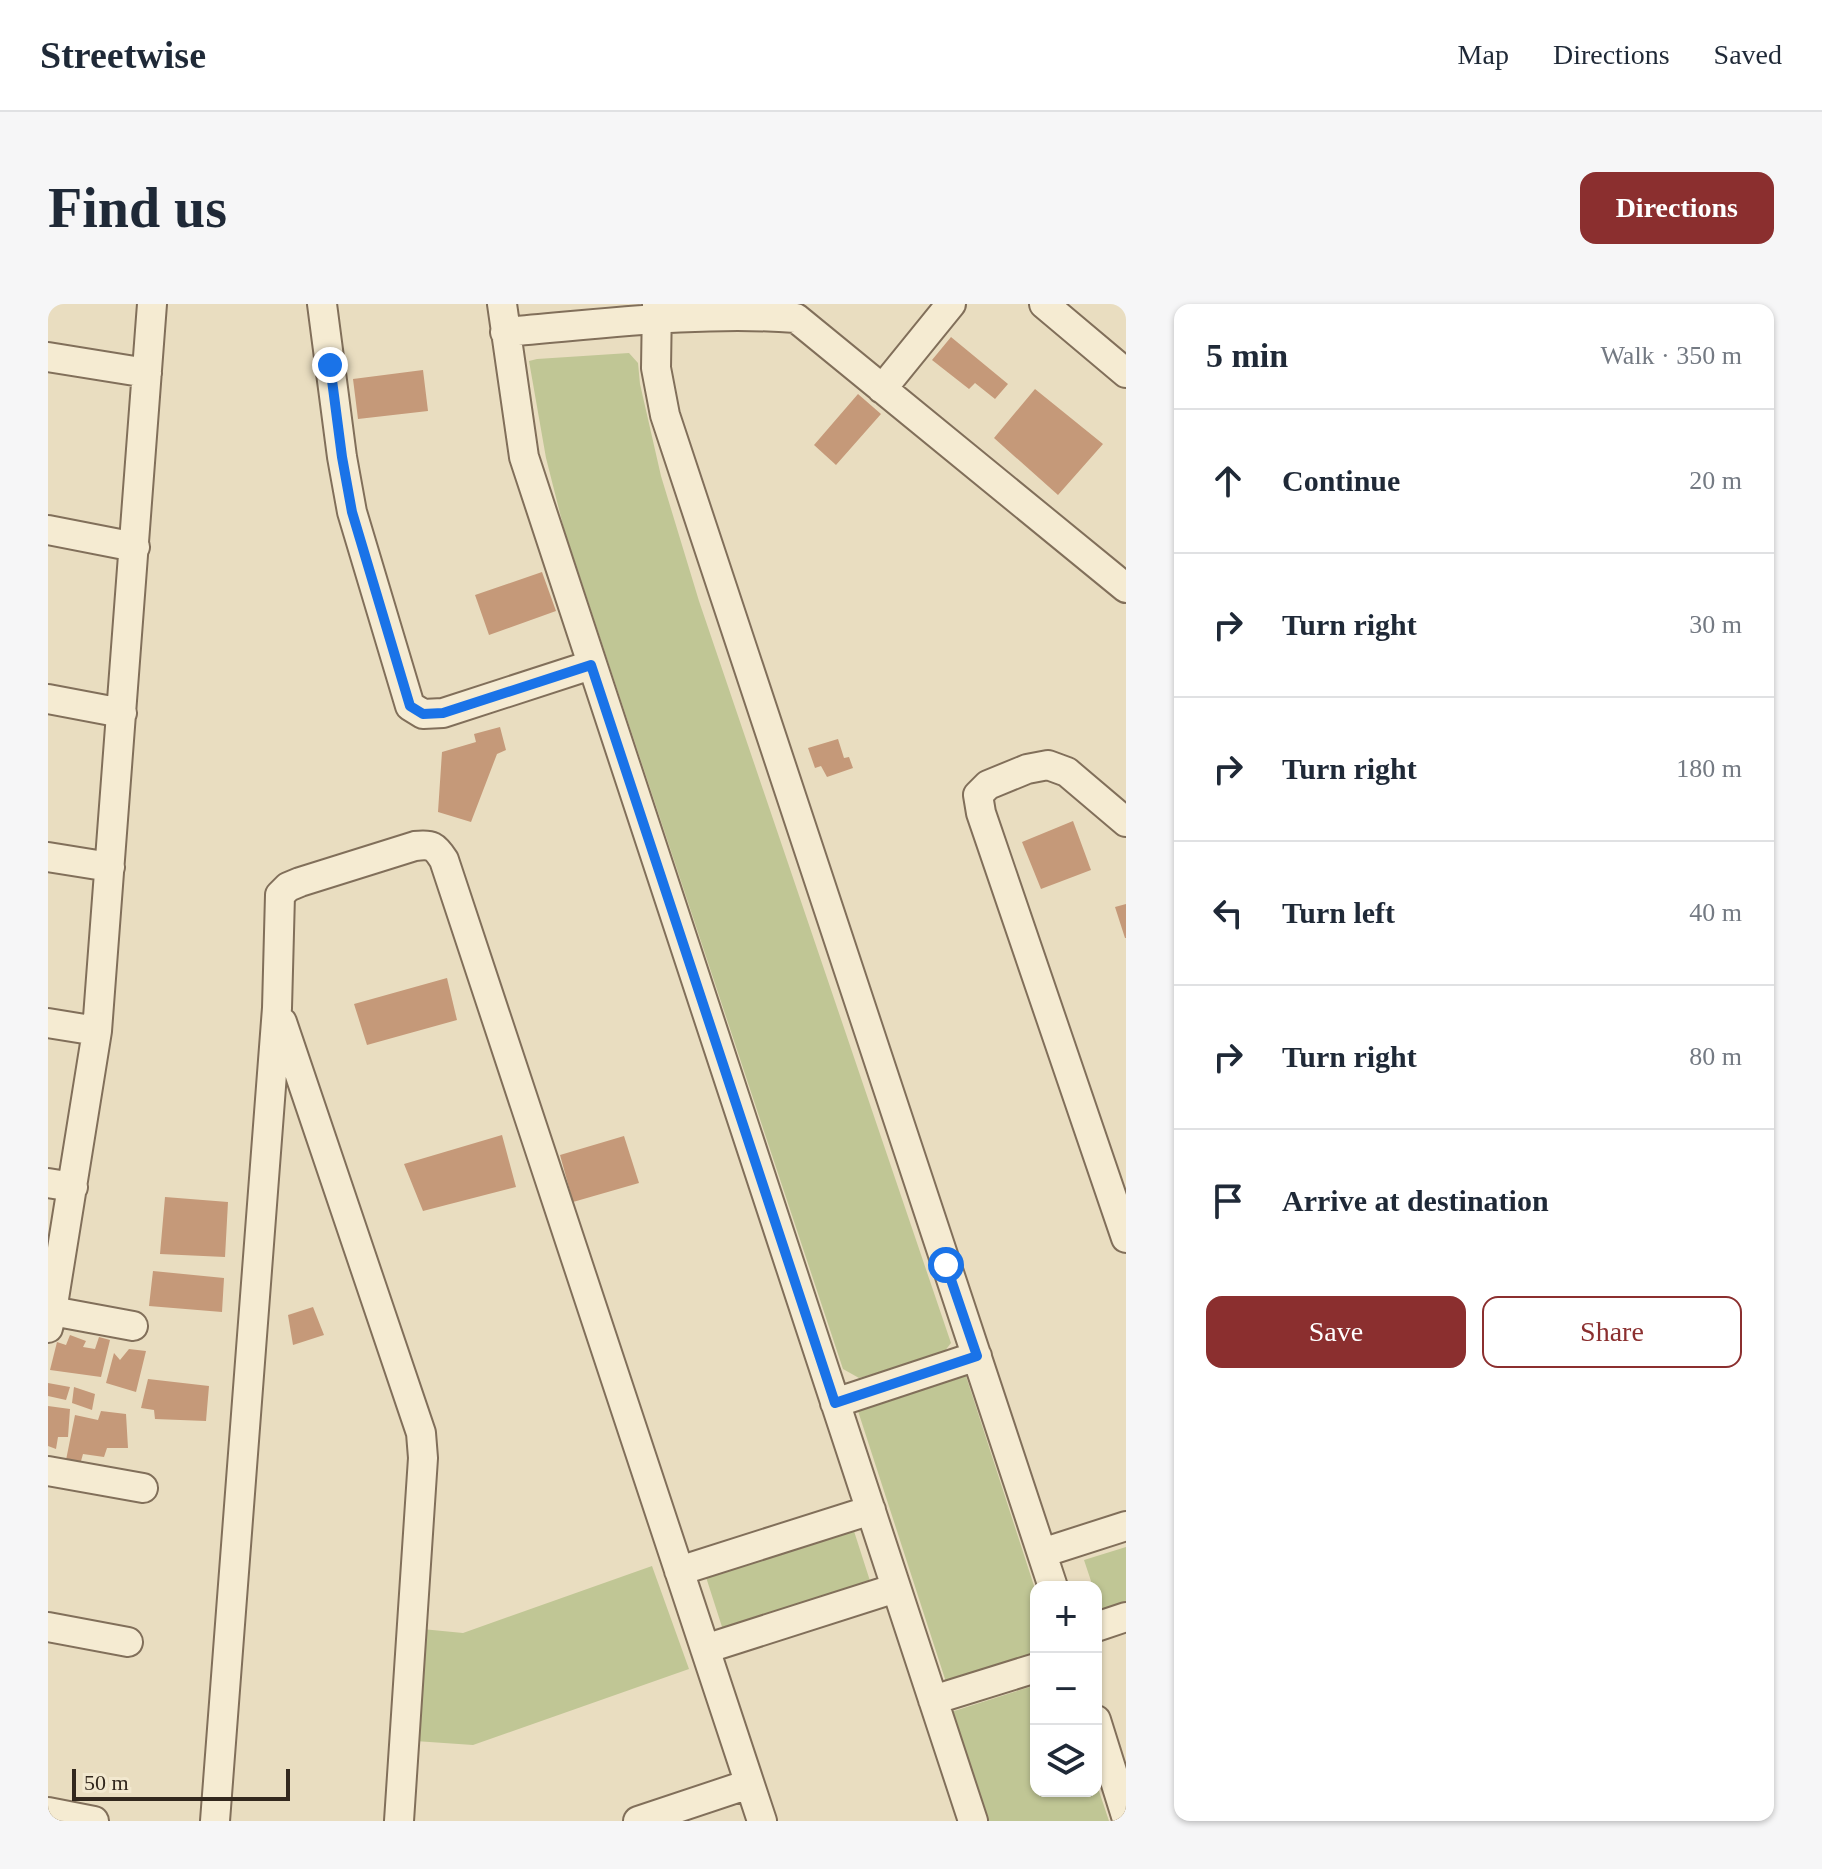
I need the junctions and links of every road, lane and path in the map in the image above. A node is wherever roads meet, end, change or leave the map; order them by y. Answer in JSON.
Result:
{"nodes":[{"id":1,"x":152,"y":304,"type":"edge"},
{"id":2,"x":322,"y":304,"type":"edge"},
{"id":3,"x":502,"y":304,"type":"edge"},
{"id":4,"x":951,"y":304,"type":"edge"},
{"id":5,"x":1044,"y":304,"type":"edge"},
{"id":6,"x":657,"y":312,"type":"edge"},
{"id":7,"x":505,"y":332,"type":"junction"},
{"id":8,"x":48,"y":357,"type":"edge"},
{"id":9,"x":147,"y":373,"type":"junction"},
{"id":10,"x":1126,"y":373,"type":"edge"},
{"id":11,"x":882,"y":389,"type":"junction"},
{"id":12,"x":48,"y":530,"type":"edge"},
{"id":13,"x":135,"y":547,"type":"junction"},
{"id":14,"x":1126,"y":588,"type":"edge"},
{"id":15,"x":591,"y":665,"type":"junction"},
{"id":16,"x":48,"y":699,"type":"edge"},
{"id":17,"x":122,"y":713,"type":"junction"},
{"id":18,"x":1126,"y":822,"type":"edge"},
{"id":19,"x":48,"y":857,"type":"edge"},
{"id":20,"x":110,"y":867,"type":"junction"},
{"id":21,"x":277,"y":1008,"type":"junction"},
{"id":22,"x":48,"y":1023,"type":"edge"},
{"id":23,"x":97,"y":1031,"type":"junction"},
{"id":24,"x":318,"y":1134,"type":"junction"},
{"id":25,"x":267,"y":1140,"type":"junction"},
{"id":26,"x":60,"y":1185,"type":"edge"},
{"id":27,"x":1126,"y":1238,"type":"edge"},
{"id":28,"x":50,"y":1320,"type":"edge"},
{"id":29,"x":133,"y":1326,"type":"dead end"},
{"id":30,"x":977,"y":1356,"type":"junction"},
{"id":31,"x":835,"y":1403,"type":"junction"},
{"id":32,"x":48,"y":1471,"type":"edge"},
{"id":33,"x":143,"y":1488,"type":"dead end"},
{"id":34,"x":871,"y":1510,"type":"junction"},
{"id":35,"x":1126,"y":1526,"type":"edge"},
{"id":36,"x":1042,"y":1553,"type":"junction"},
{"id":37,"x":679,"y":1571,"type":"junction"},
{"id":38,"x":1051,"y":1581,"type":"edge"},
{"id":39,"x":896,"y":1588,"type":"junction"},
{"id":40,"x":1126,"y":1617,"type":"edge"},
{"id":41,"x":1102,"y":1625,"type":"edge"},
{"id":42,"x":48,"y":1627,"type":"edge"},
{"id":43,"x":128,"y":1642,"type":"dead end"},
{"id":44,"x":705,"y":1649,"type":"junction"},
{"id":45,"x":1030,"y":1670,"type":"edge"},
{"id":46,"x":933,"y":1700,"type":"junction"},
{"id":47,"x":1098,"y":1725,"type":"edge"},
{"id":48,"x":749,"y":1784,"type":"junction"},
{"id":49,"x":48,"y":1812,"type":"edge"},
{"id":50,"x":1126,"y":1816,"type":"edge"},
{"id":51,"x":94,"y":1821,"type":"edge"},
{"id":52,"x":215,"y":1821,"type":"edge"},
{"id":53,"x":399,"y":1821,"type":"edge"},
{"id":54,"x":638,"y":1821,"type":"edge"},
{"id":55,"x":762,"y":1821,"type":"edge"},
{"id":56,"x":973,"y":1821,"type":"edge"}],
"edges":[{"from":1,"to":9,"type":"street"},
{"from":2,"to":15,"type":"street"},
{"from":3,"to":7,"type":"street"},
{"from":4,"to":11,"type":"street"},
{"from":5,"to":10,"type":"street"},
{"from":6,"to":7,"type":"street"},
{"from":6,"to":11,"type":"street"},
{"from":6,"to":30,"type":"street"},
{"from":7,"to":15,"type":"street"},
{"from":8,"to":9,"type":"street"},
{"from":9,"to":13,"type":"street"},
{"from":11,"to":14,"type":"street"},
{"from":12,"to":13,"type":"street"},
{"from":13,"to":17,"type":"street"},
{"from":15,"to":31,"type":"street"},
{"from":16,"to":17,"type":"street"},
{"from":17,"to":20,"type":"street"},
{"from":18,"to":27,"type":"street"},
{"from":19,"to":20,"type":"street"},
{"from":20,"to":23,"type":"street"},
{"from":21,"to":24,"type":"street"},
{"from":21,"to":25,"type":"street"},
{"from":21,"to":37,"type":"street"},
{"from":22,"to":23,"type":"street"},
{"from":23,"to":26,"type":"street"},
{"from":24,"to":25,"type":"street"},
{"from":24,"to":53,"type":"street"},
{"from":25,"to":52,"type":"street"},
{"from":26,"to":28,"type":"street"},
{"from":28,"to":29,"type":"street"},
{"from":30,"to":31,"type":"street"},
{"from":30,"to":36,"type":"street"},
{"from":31,"to":34,"type":"street"},
{"from":32,"to":33,"type":"street"},
{"from":34,"to":37,"type":"street"},
{"from":34,"to":39,"type":"street"},
{"from":35,"to":36,"type":"street"},
{"from":36,"to":38,"type":"street"},
{"from":37,"to":44,"type":"street"},
{"from":39,"to":44,"type":"street"},
{"from":39,"to":46,"type":"street"},
{"from":40,"to":41,"type":"street"},
{"from":42,"to":43,"type":"street"},
{"from":44,"to":48,"type":"street"},
{"from":45,"to":46,"type":"street"},
{"from":46,"to":56,"type":"street"},
{"from":47,"to":50,"type":"street"},
{"from":48,"to":54,"type":"street"},
{"from":48,"to":55,"type":"street"},
{"from":49,"to":51,"type":"street"}]}
